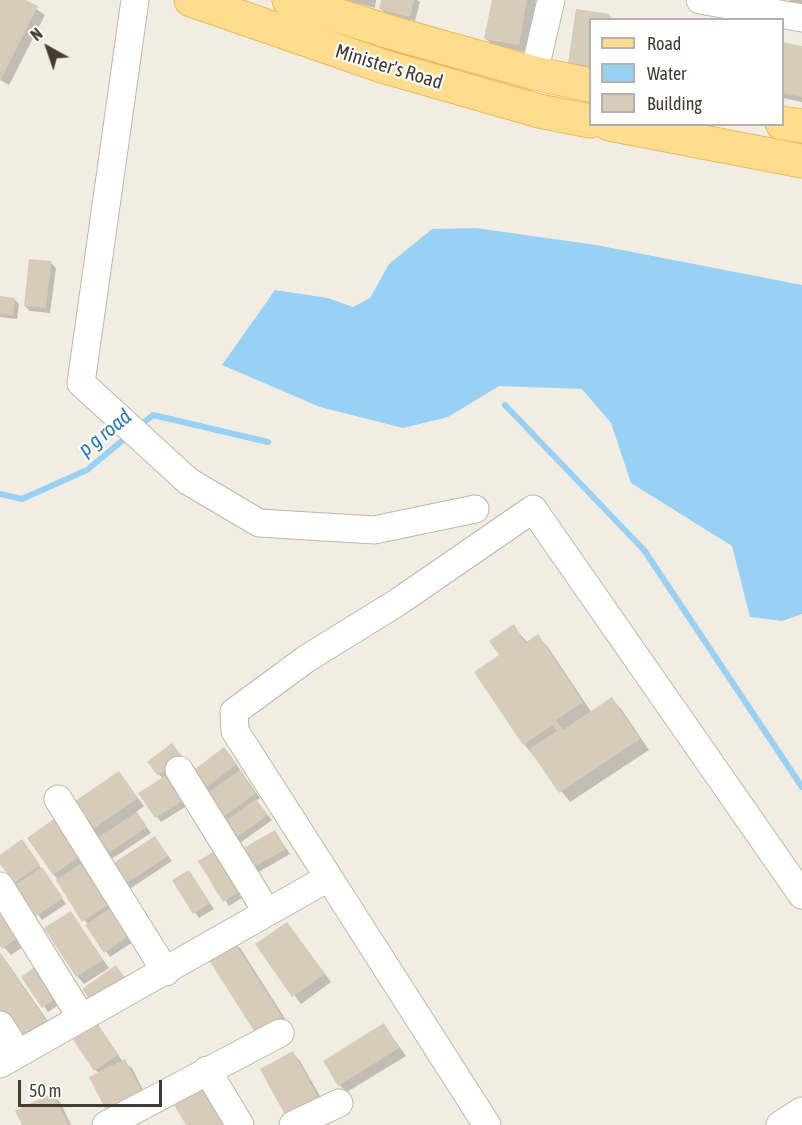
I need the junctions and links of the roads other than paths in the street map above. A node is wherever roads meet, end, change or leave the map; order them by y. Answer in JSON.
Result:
{"nodes":[{"id":1,"x":135,"y":0,"type":"edge"},
{"id":2,"x":191,"y":0,"type":"edge"},
{"id":3,"x":289,"y":0,"type":"edge"},
{"id":4,"x":551,"y":0,"type":"edge"},
{"id":5,"x":700,"y":0,"type":"edge"},
{"id":6,"x":802,"y":18,"type":"edge"},
{"id":7,"x":534,"y":74,"type":"junction"},
{"id":8,"x":589,"y":85,"type":"edge"},
{"id":9,"x":589,"y":121,"type":"edge"},
{"id":10,"x":784,"y":123,"type":"edge"},
{"id":11,"x":619,"y":126,"type":"edge"},
{"id":12,"x":802,"y":126,"type":"edge"},
{"id":13,"x":802,"y":161,"type":"edge"},
{"id":14,"x":475,"y":509,"type":"dead end"},
{"id":15,"x":179,"y":770,"type":"dead end"},
{"id":16,"x":58,"y":799,"type":"dead end"},
{"id":17,"x":322,"y":881,"type":"junction"},
{"id":18,"x":0,"y":886,"type":"edge"},
{"id":19,"x":802,"y":895,"type":"edge"},
{"id":20,"x":267,"y":912,"type":"junction"},
{"id":21,"x":166,"y":972,"type":"junction"},
{"id":22,"x":81,"y":1017,"type":"junction"},
{"id":23,"x":0,"y":1025,"type":"edge"},
{"id":24,"x":280,"y":1033,"type":"dead end"},
{"id":25,"x":9,"y":1059,"type":"edge"},
{"id":26,"x":207,"y":1070,"type":"junction"},
{"id":27,"x":339,"y":1102,"type":"dead end"},
{"id":28,"x":802,"y":1111,"type":"edge"},
{"id":29,"x":106,"y":1125,"type":"edge"},
{"id":30,"x":240,"y":1125,"type":"edge"},
{"id":31,"x":293,"y":1125,"type":"edge"},
{"id":32,"x":487,"y":1125,"type":"edge"},
{"id":33,"x":780,"y":1125,"type":"edge"}],
"edges":[{"from":1,"to":14,"type":"street"},
{"from":2,"to":9,"type":"main road","name":"Minister's Road"},
{"from":3,"to":7,"type":"main road","name":"Minister's Road"},
{"from":4,"to":7,"type":"street"},
{"from":5,"to":6,"type":"street"},
{"from":7,"to":8,"type":"main road","name":"Minister's Road"},
{"from":10,"to":12,"type":"main road"},
{"from":11,"to":13,"type":"main road"},
{"from":15,"to":20,"type":"street"},
{"from":16,"to":21,"type":"street"},
{"from":17,"to":19,"type":"street"},
{"from":17,"to":20,"type":"street"},
{"from":17,"to":32,"type":"street"},
{"from":18,"to":22,"type":"street"},
{"from":20,"to":21,"type":"street"},
{"from":21,"to":22,"type":"street"},
{"from":22,"to":25,"type":"street"},
{"from":23,"to":25,"type":"street"},
{"from":24,"to":26,"type":"street"},
{"from":26,"to":29,"type":"street"},
{"from":26,"to":30,"type":"street"},
{"from":27,"to":31,"type":"street"},
{"from":28,"to":33,"type":"street"}]}
